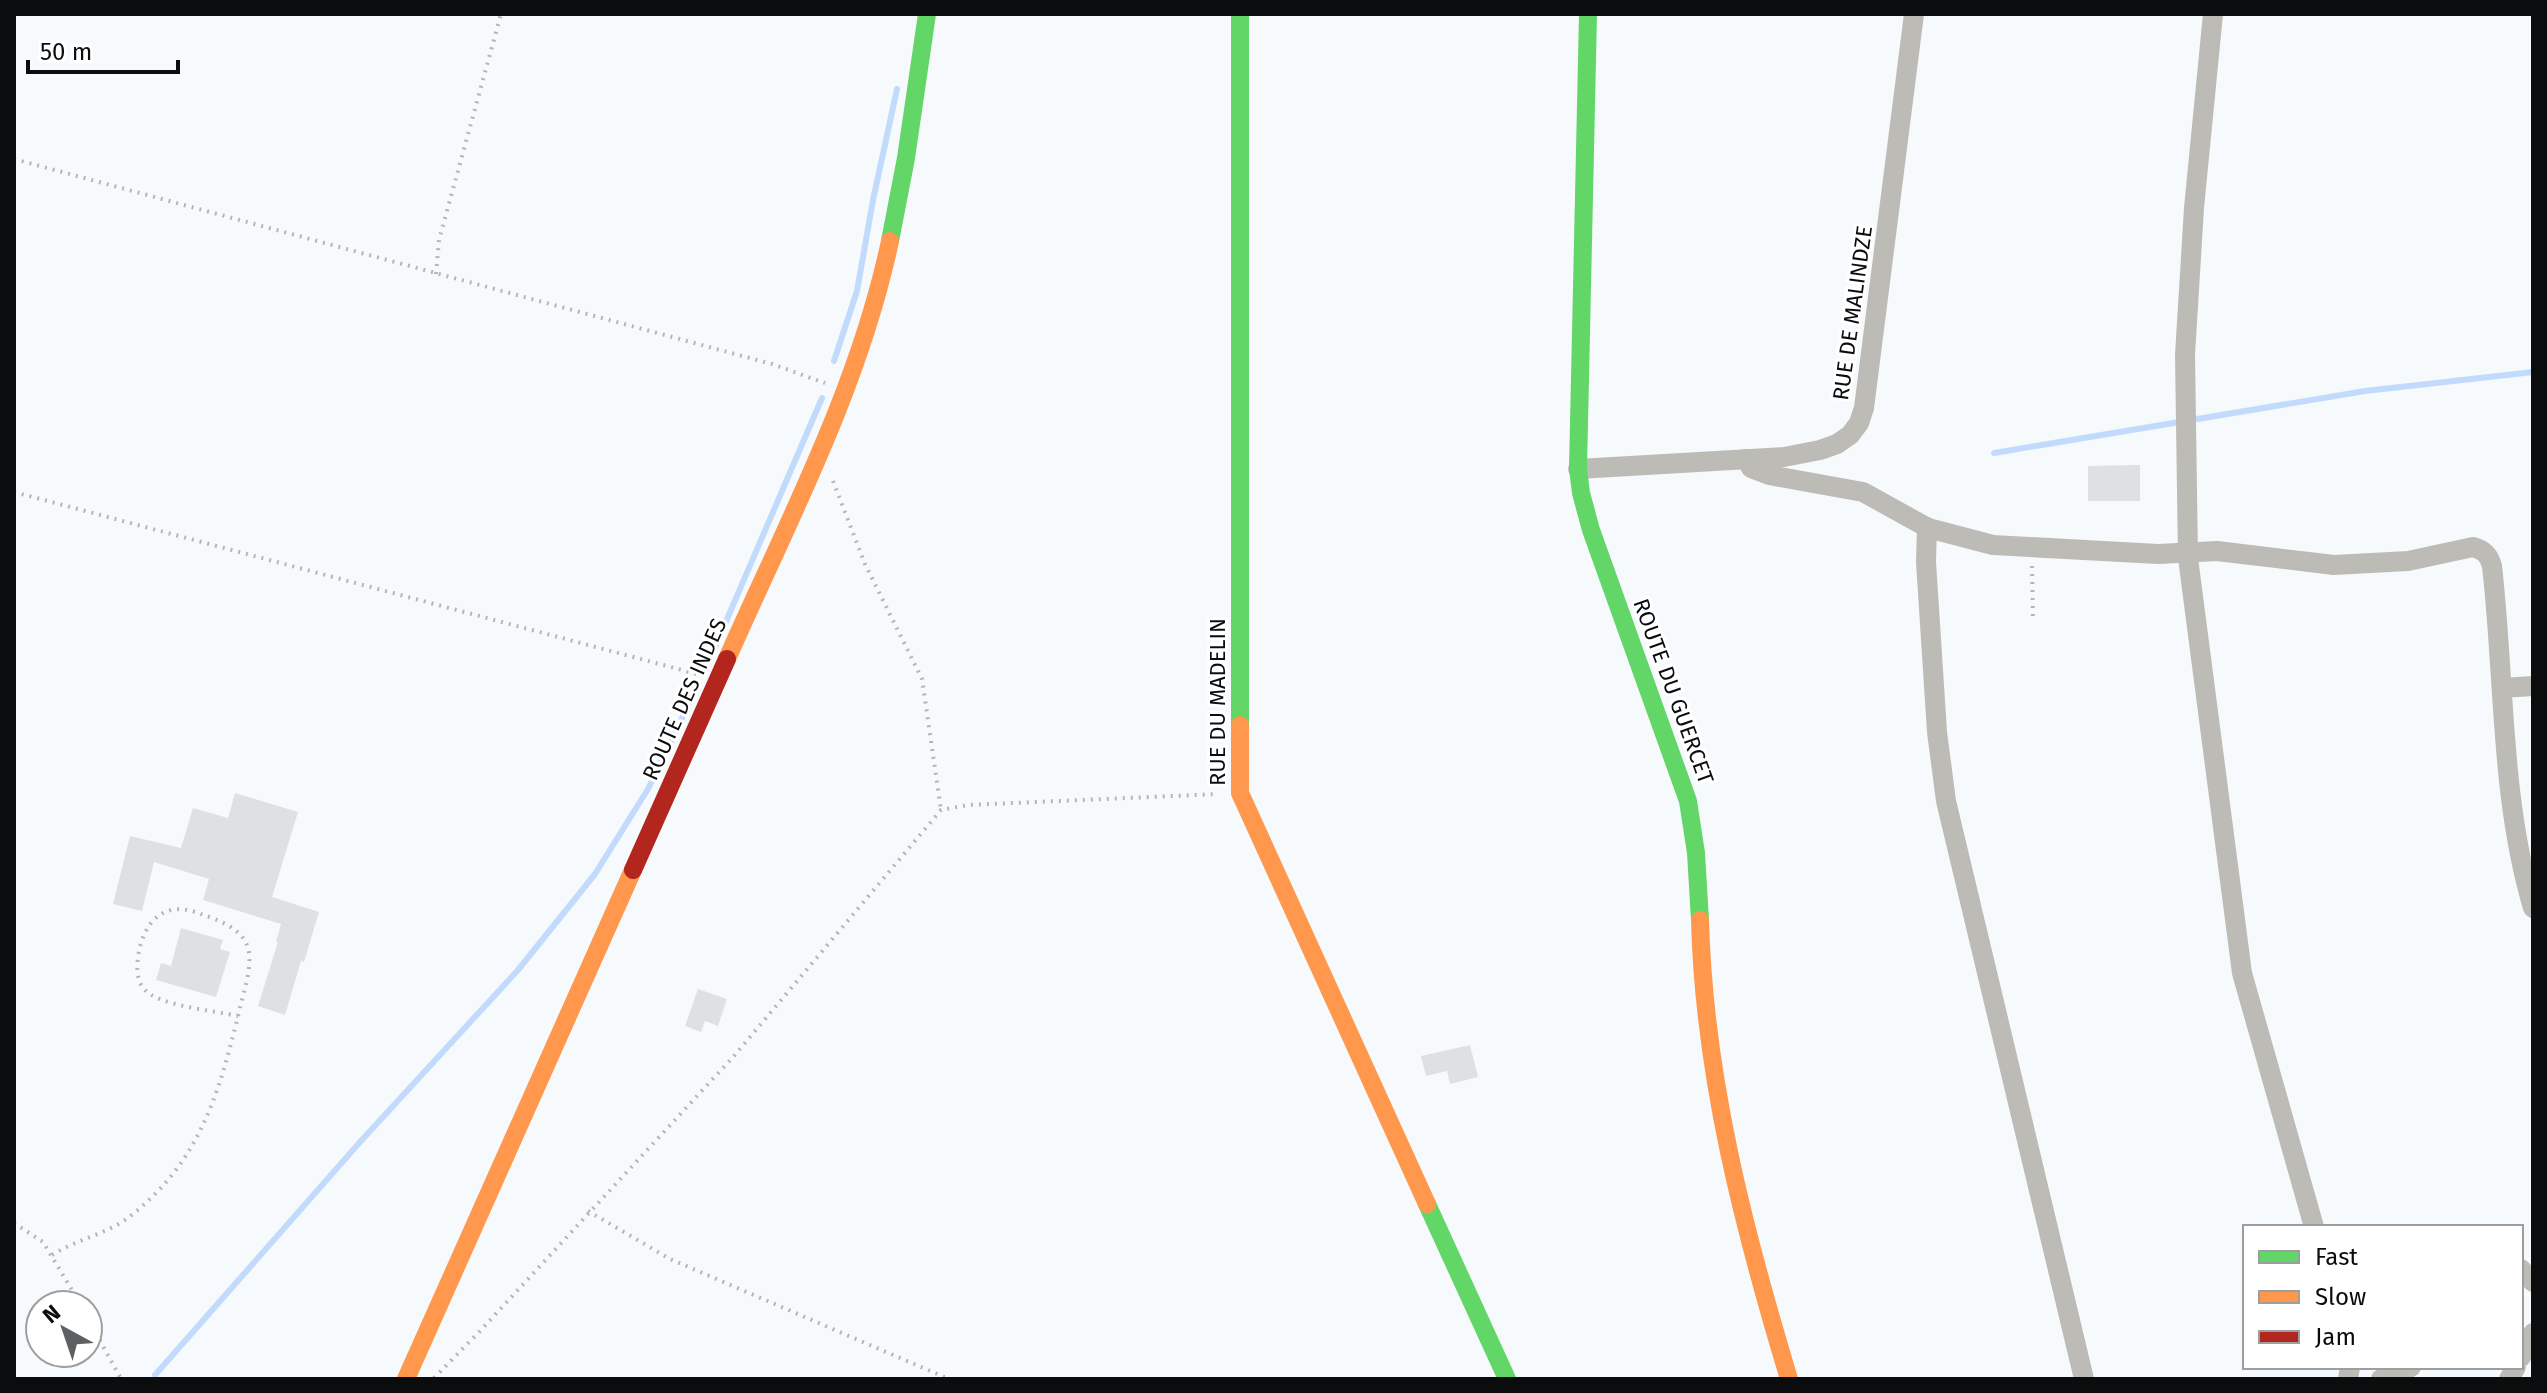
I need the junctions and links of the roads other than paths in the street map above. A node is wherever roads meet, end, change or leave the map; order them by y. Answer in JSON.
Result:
{"nodes":[{"id":1,"x":927,"y":14,"type":"edge"},
{"id":2,"x":1240,"y":14,"type":"edge"},
{"id":3,"x":1588,"y":14,"type":"edge"},
{"id":4,"x":1914,"y":14,"type":"edge"},
{"id":5,"x":2213,"y":14,"type":"edge"},
{"id":6,"x":1746,"y":459,"type":"junction"},
{"id":7,"x":1578,"y":469,"type":"junction"},
{"id":8,"x":1927,"y":527,"type":"junction"},
{"id":9,"x":2188,"y":553,"type":"junction"},
{"id":10,"x":2533,"y":686,"type":"edge"},
{"id":11,"x":2502,"y":688,"type":"junction"},
{"id":12,"x":2533,"y":908,"type":"edge"},
{"id":13,"x":2313,"y":1225,"type":"edge"},
{"id":14,"x":2533,"y":1333,"type":"edge"},
{"id":15,"x":2523,"y":1353,"type":"edge"},
{"id":16,"x":2406,"y":1369,"type":"edge"},
{"id":17,"x":406,"y":1379,"type":"edge"},
{"id":18,"x":1507,"y":1379,"type":"edge"},
{"id":19,"x":1789,"y":1379,"type":"edge"},
{"id":20,"x":2084,"y":1379,"type":"edge"},
{"id":21,"x":2381,"y":1379,"type":"edge"}],
"edges":[{"from":1,"to":17,"type":"street","name":"ROUTE DES INDES"},
{"from":2,"to":18,"type":"street","name":"RUE DU MADELIN"},
{"from":3,"to":7,"type":"street","name":"ROUTE DU GUERCET"},
{"from":4,"to":6,"type":"street","name":"RUE DE MALINDZE"},
{"from":5,"to":9,"type":"street"},
{"from":6,"to":7,"type":"street","name":"RUE DE MALINDZE"},
{"from":6,"to":8,"type":"street"},
{"from":7,"to":19,"type":"street","name":"ROUTE DU GUERCET"},
{"from":8,"to":9,"type":"street"},
{"from":8,"to":20,"type":"street"},
{"from":9,"to":11,"type":"street"},
{"from":9,"to":13,"type":"street"},
{"from":10,"to":11,"type":"street"},
{"from":11,"to":12,"type":"street"},
{"from":14,"to":15,"type":"street"},
{"from":16,"to":21,"type":"street"}]}
